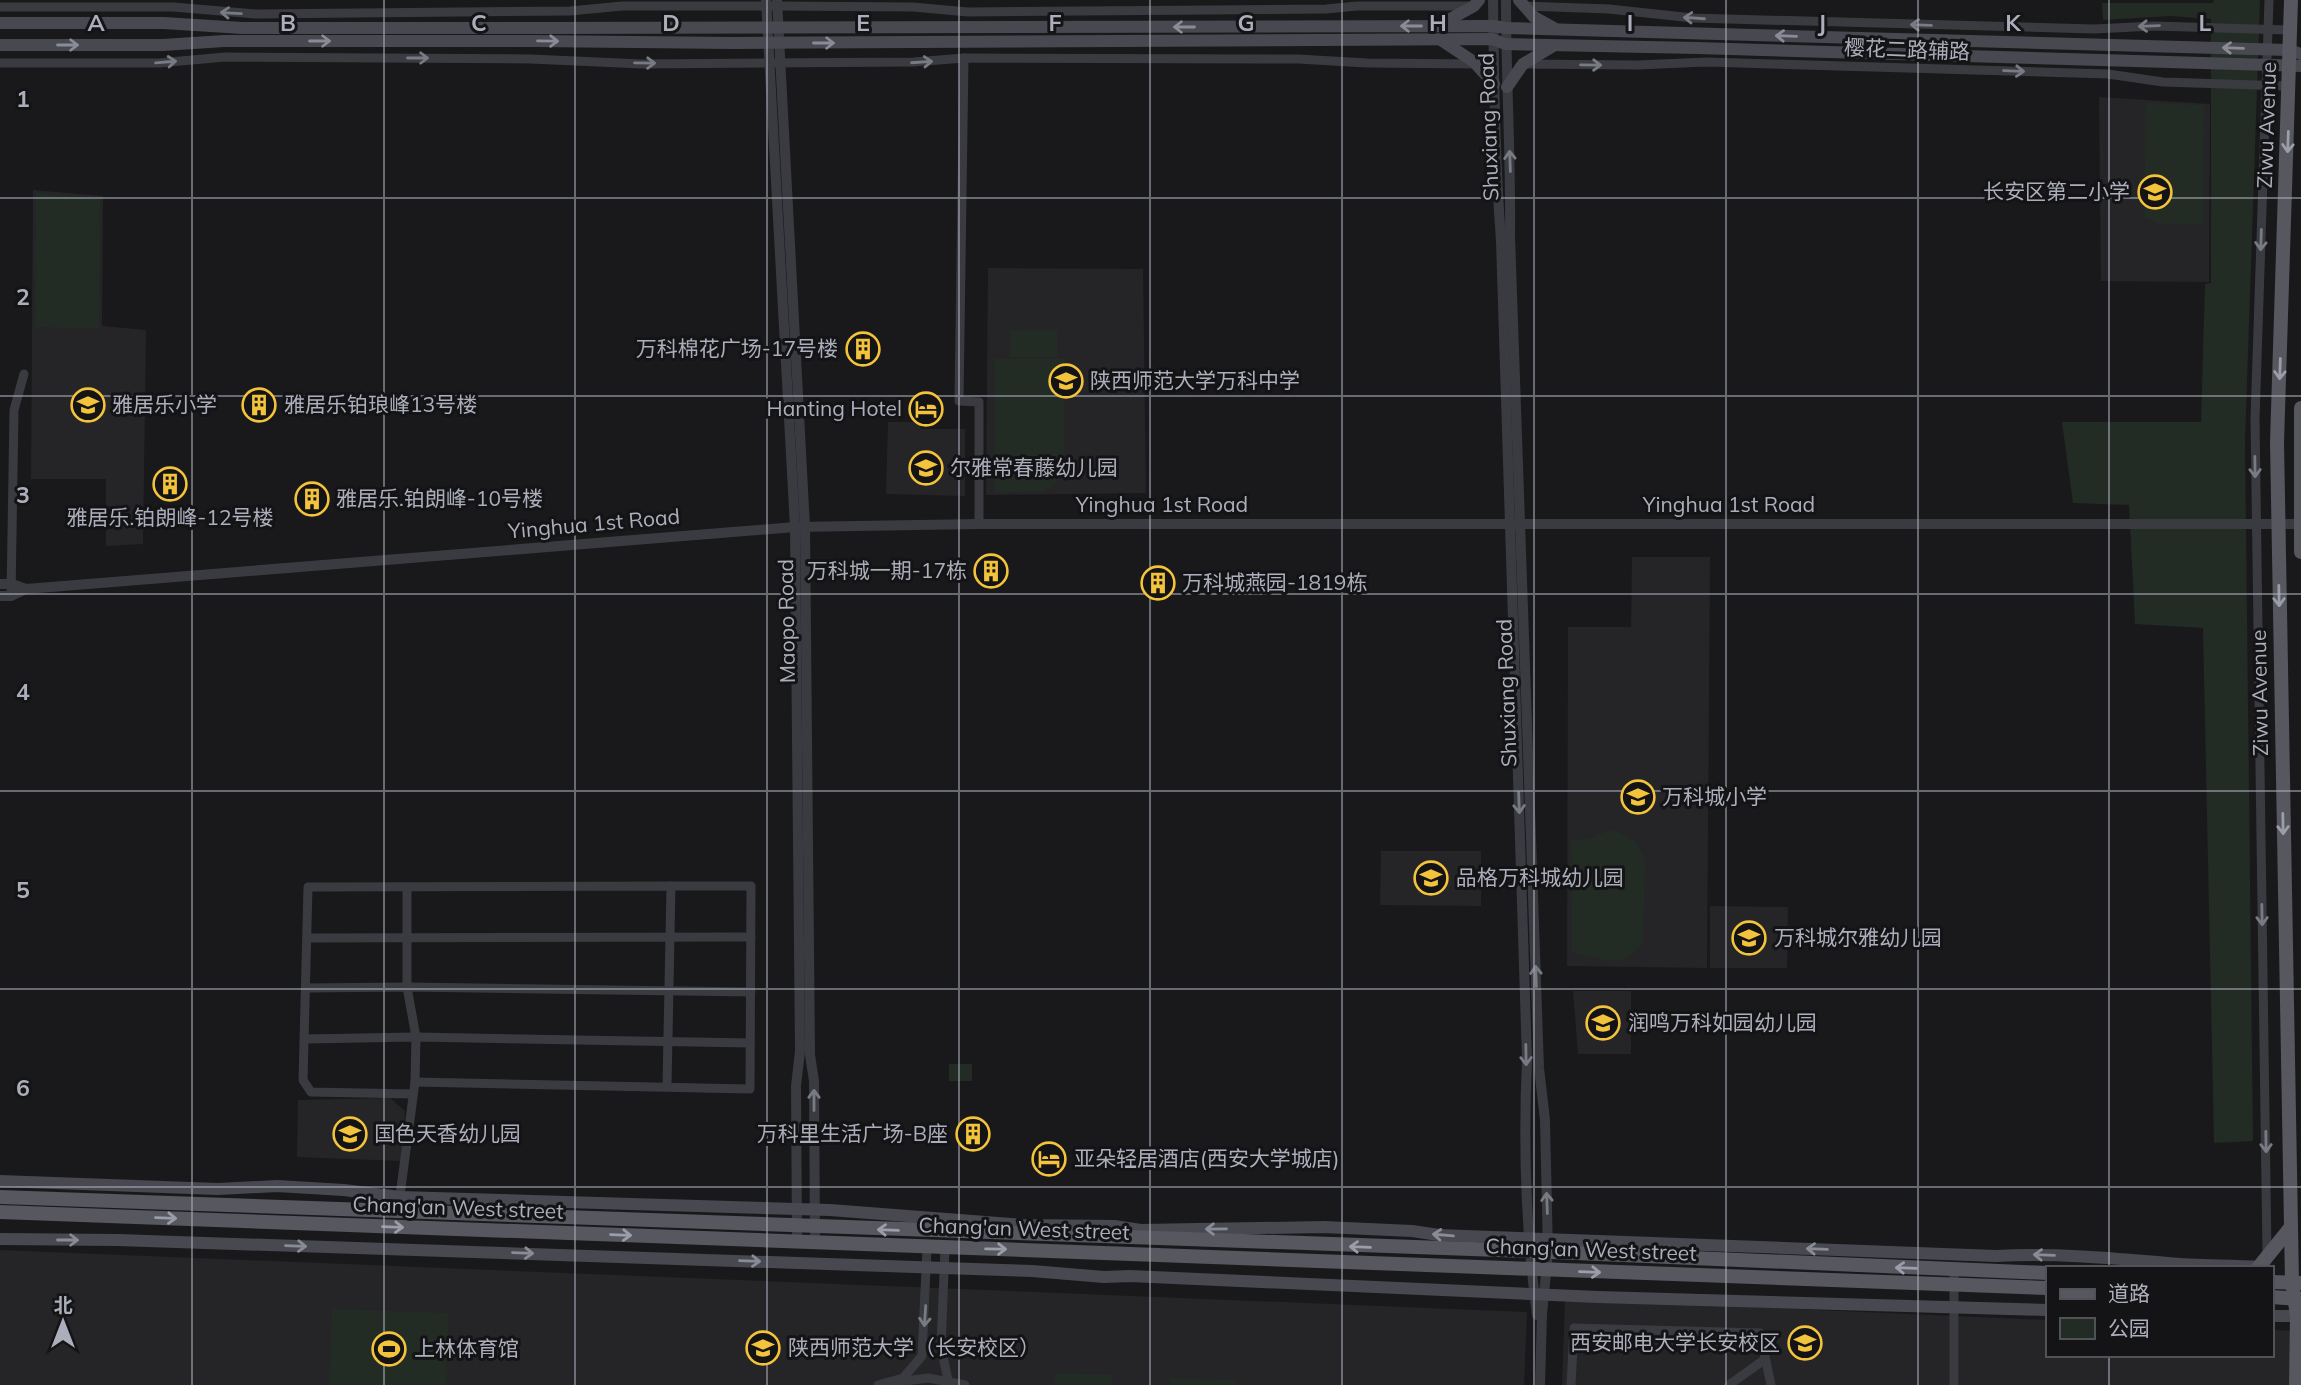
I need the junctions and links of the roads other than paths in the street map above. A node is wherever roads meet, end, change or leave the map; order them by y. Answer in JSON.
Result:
{"nodes":[{"id":1,"x":1493,"y":0,"type":"edge"},
{"id":2,"x":1507,"y":0,"type":"edge"},
{"id":3,"x":2269,"y":0,"type":"edge"},
{"id":4,"x":2291,"y":0,"type":"edge"},
{"id":5,"x":772,"y":3,"type":"edge"},
{"id":6,"x":1477,"y":3,"type":"edge"},
{"id":7,"x":1521,"y":3,"type":"edge"},
{"id":8,"x":0,"y":7,"type":"edge"},
{"id":9,"x":0,"y":23,"type":"edge"},
{"id":10,"x":1438,"y":26,"type":"junction"},
{"id":11,"x":1500,"y":27,"type":"junction"},
{"id":12,"x":773,"y":28,"type":"junction"},
{"id":13,"x":1558,"y":29,"type":"junction"},
{"id":14,"x":2268,"y":29,"type":"junction"},
{"id":15,"x":2290,"y":30,"type":"junction"},
{"id":16,"x":1492,"y":39,"type":"junction"},
{"id":17,"x":1440,"y":40,"type":"junction"},
{"id":18,"x":774,"y":43,"type":"junction"},
{"id":19,"x":1505,"y":44,"type":"junction"},
{"id":20,"x":0,"y":45,"type":"edge"},
{"id":21,"x":1553,"y":46,"type":"junction"},
{"id":22,"x":2267,"y":49,"type":"junction"},
{"id":23,"x":964,"y":58,"type":"junction"},
{"id":24,"x":2296,"y":59,"type":"edge"},
{"id":25,"x":775,"y":62,"type":"junction"},
{"id":26,"x":0,"y":63,"type":"edge"},
{"id":27,"x":1476,"y":64,"type":"junction"},
{"id":28,"x":1523,"y":64,"type":"junction"},
{"id":29,"x":2267,"y":64,"type":"junction"},
{"id":30,"x":1493,"y":84,"type":"junction"},
{"id":31,"x":2266,"y":85,"type":"junction"},
{"id":32,"x":2290,"y":86,"type":"junction"},
{"id":33,"x":1507,"y":87,"type":"junction"},
{"id":34,"x":24,"y":374,"type":"dead end"},
{"id":35,"x":2301,"y":408,"type":"edge"},
{"id":36,"x":979,"y":524,"type":"junction"},
{"id":37,"x":1515,"y":524,"type":"junction"},
{"id":38,"x":2256,"y":524,"type":"junction"},
{"id":39,"x":2278,"y":524,"type":"junction"},
{"id":40,"x":2301,"y":524,"type":"edge"},
{"id":41,"x":800,"y":527,"type":"junction"},
{"id":42,"x":2301,"y":552,"type":"edge"},
{"id":43,"x":6,"y":584,"type":"edge"},
{"id":44,"x":26,"y":589,"type":"junction"},
{"id":45,"x":6,"y":596,"type":"edge"},
{"id":46,"x":671,"y":886,"type":"junction"},
{"id":47,"x":407,"y":888,"type":"junction"},
{"id":48,"x":670,"y":937,"type":"junction"},
{"id":49,"x":751,"y":937,"type":"junction"},
{"id":50,"x":308,"y":938,"type":"junction"},
{"id":51,"x":407,"y":939,"type":"junction"},
{"id":52,"x":407,"y":987,"type":"junction"},
{"id":53,"x":307,"y":988,"type":"junction"},
{"id":54,"x":669,"y":991,"type":"junction"},
{"id":55,"x":751,"y":992,"type":"junction"},
{"id":56,"x":416,"y":1037,"type":"junction"},
{"id":57,"x":305,"y":1039,"type":"junction"},
{"id":58,"x":667,"y":1042,"type":"junction"},
{"id":59,"x":750,"y":1043,"type":"junction"},
{"id":60,"x":415,"y":1082,"type":"junction"},
{"id":61,"x":667,"y":1086,"type":"junction"},
{"id":62,"x":413,"y":1094,"type":"junction"},
{"id":63,"x":797,"y":1173,"type":"junction"},
{"id":64,"x":815,"y":1173,"type":"junction"},
{"id":65,"x":0,"y":1181,"type":"edge"},
{"id":66,"x":0,"y":1197,"type":"edge"},
{"id":67,"x":399,"y":1204,"type":"junction"},
{"id":68,"x":797,"y":1210,"type":"junction"},
{"id":69,"x":815,"y":1210,"type":"junction"},
{"id":70,"x":0,"y":1212,"type":"edge"},
{"id":71,"x":2291,"y":1227,"type":"junction"},
{"id":72,"x":797,"y":1234,"type":"junction"},
{"id":73,"x":815,"y":1235,"type":"junction"},
{"id":74,"x":0,"y":1239,"type":"edge"},
{"id":75,"x":1529,"y":1245,"type":"junction"},
{"id":76,"x":1548,"y":1247,"type":"junction"},
{"id":77,"x":927,"y":1248,"type":"junction"},
{"id":78,"x":945,"y":1248,"type":"junction"},
{"id":79,"x":2261,"y":1263,"type":"edge"},
{"id":80,"x":927,"y":1267,"type":"junction"},
{"id":81,"x":944,"y":1268,"type":"junction"},
{"id":82,"x":1538,"y":1269,"type":"junction"},
{"id":83,"x":2046,"y":1273,"type":"edge"},
{"id":84,"x":1954,"y":1277,"type":"junction"},
{"id":85,"x":2273,"y":1282,"type":"edge"},
{"id":86,"x":2296,"y":1282,"type":"edge"},
{"id":87,"x":2046,"y":1288,"type":"edge"},
{"id":88,"x":1539,"y":1294,"type":"junction"},
{"id":89,"x":2273,"y":1297,"type":"edge"},
{"id":90,"x":2297,"y":1298,"type":"edge"},
{"id":91,"x":1954,"y":1308,"type":"junction"},
{"id":92,"x":2046,"y":1310,"type":"edge"},
{"id":93,"x":2273,"y":1316,"type":"edge"},
{"id":94,"x":2299,"y":1316,"type":"edge"},
{"id":95,"x":1764,"y":1360,"type":"junction"},
{"id":96,"x":948,"y":1380,"type":"junction"},
{"id":97,"x":879,"y":1385,"type":"edge"},
{"id":98,"x":965,"y":1385,"type":"edge"},
{"id":99,"x":1534,"y":1385,"type":"edge"},
{"id":100,"x":1540,"y":1385,"type":"edge"},
{"id":101,"x":1571,"y":1385,"type":"edge"},
{"id":102,"x":1729,"y":1385,"type":"edge"},
{"id":103,"x":1771,"y":1385,"type":"edge"},
{"id":104,"x":1954,"y":1385,"type":"edge"},
{"id":105,"x":2296,"y":1385,"type":"edge"}],
"edges":[{"from":1,"to":11,"type":"street","name":"Shuxiang Road"},
{"from":2,"to":11,"type":"street","name":"Shuxiang Road"},
{"from":3,"to":14,"type":"street","name":"Ziwu Avenue"},
{"from":4,"to":15,"type":"main road","name":"Ziwu Avenue"},
{"from":5,"to":6,"type":"street"},
{"from":5,"to":8,"type":"street","one_way":true},
{"from":5,"to":12,"type":"street","name":"Maopo Road"},
{"from":6,"to":10,"type":"main road"},
{"from":7,"to":13,"type":"main road"},
{"from":14,"to":7,"type":"street","name":"樱花二路辅路","one_way":true},
{"from":9,"to":12,"type":"main road"},
{"from":10,"to":11,"type":"main road"},
{"from":10,"to":12,"type":"main road","one_way":true},
{"from":11,"to":13,"type":"main road"},
{"from":11,"to":16,"type":"street","name":"Shuxiang Road"},
{"from":11,"to":19,"type":"street","name":"Shuxiang Road"},
{"from":12,"to":18,"type":"street","name":"Maopo Road"},
{"from":22,"to":13,"type":"main road","one_way":true},
{"from":14,"to":15,"type":"street","name":"樱花二路辅路"},
{"from":14,"to":22,"type":"street","name":"Ziwu Avenue"},
{"from":15,"to":24,"type":"main road","name":"Ziwu Avenue"},
{"from":16,"to":17,"type":"main road"},
{"from":16,"to":19,"type":"main road"},
{"from":16,"to":30,"type":"street","name":"Shuxiang Road"},
{"from":18,"to":17,"type":"main road","one_way":true},
{"from":17,"to":27,"type":"main road"},
{"from":20,"to":18,"type":"main road","one_way":true},
{"from":18,"to":25,"type":"street","name":"Maopo Road"},
{"from":19,"to":21,"type":"main road"},
{"from":19,"to":33,"type":"street","name":"Shuxiang Road"},
{"from":21,"to":28,"type":"main road"},
{"from":21,"to":29,"type":"main road"},
{"from":22,"to":24,"type":"main road"},
{"from":22,"to":29,"type":"street","name":"Ziwu Avenue"},
{"from":25,"to":23,"type":"street","one_way":true},
{"from":23,"to":27,"type":"street"},
{"from":23,"to":36,"type":"street"},
{"from":24,"to":29,"type":"main road"},
{"from":24,"to":32,"type":"main road","name":"Ziwu Avenue"},
{"from":26,"to":25,"type":"street","one_way":true},
{"from":25,"to":41,"type":"street","name":"Maopo Road"},
{"from":27,"to":30,"type":"main road"},
{"from":28,"to":31,"type":"street","name":"樱花二路辅路","one_way":true},
{"from":28,"to":33,"type":"main road"},
{"from":29,"to":31,"type":"street","name":"Ziwu Avenue"},
{"from":30,"to":37,"type":"street","name":"Shuxiang Road"},
{"from":31,"to":32,"type":"street","name":"樱花二路辅路"},
{"from":31,"to":38,"type":"street","name":"Ziwu Avenue","one_way":true},
{"from":32,"to":39,"type":"main road","name":"Ziwu Avenue","one_way":true},
{"from":37,"to":33,"type":"street","name":"Shuxiang Road","one_way":true},
{"from":34,"to":43,"type":"street"},
{"from":35,"to":40,"type":"main road"},
{"from":36,"to":37,"type":"street","name":"Yinghua 1st Road"},
{"from":36,"to":41,"type":"street","name":"Yinghua 1st Road"},
{"from":37,"to":38,"type":"street","name":"Yinghua 1st Road"},
{"from":37,"to":75,"type":"street","name":"Shuxiang Road","one_way":true},
{"from":76,"to":37,"type":"street","name":"Shuxiang Road","one_way":true},
{"from":38,"to":39,"type":"street","name":"Yinghua 1st Road"},
{"from":38,"to":79,"type":"street","name":"Ziwu Avenue","one_way":true},
{"from":39,"to":40,"type":"street","name":"Yinghua 1st Road"},
{"from":39,"to":71,"type":"main road","name":"Ziwu Avenue","one_way":true},
{"from":40,"to":42,"type":"main road"},
{"from":41,"to":44,"type":"street","name":"Yinghua 1st Road"},
{"from":41,"to":63,"type":"street","name":"Maopo Road"},
{"from":64,"to":41,"type":"street","name":"Maopo Road","one_way":true},
{"from":43,"to":44,"type":"street","name":"Yinghua 1st Road"},
{"from":43,"to":45,"type":"street"},
{"from":44,"to":45,"type":"street","name":"Yinghua 1st Road"},
{"from":46,"to":47,"type":"street"},
{"from":46,"to":48,"type":"street"},
{"from":46,"to":49,"type":"street"},
{"from":47,"to":50,"type":"street"},
{"from":47,"to":51,"type":"street"},
{"from":48,"to":49,"type":"street"},
{"from":48,"to":51,"type":"street"},
{"from":48,"to":54,"type":"street"},
{"from":49,"to":55,"type":"street"},
{"from":50,"to":51,"type":"street"},
{"from":50,"to":53,"type":"street"},
{"from":51,"to":52,"type":"street"},
{"from":52,"to":53,"type":"street"},
{"from":52,"to":54,"type":"street"},
{"from":52,"to":56,"type":"street"},
{"from":53,"to":57,"type":"street"},
{"from":54,"to":55,"type":"street"},
{"from":54,"to":58,"type":"street"},
{"from":55,"to":59,"type":"street"},
{"from":56,"to":57,"type":"street"},
{"from":56,"to":58,"type":"street"},
{"from":56,"to":60,"type":"street"},
{"from":57,"to":62,"type":"street"},
{"from":58,"to":59,"type":"street"},
{"from":58,"to":61,"type":"street"},
{"from":59,"to":61,"type":"street"},
{"from":60,"to":61,"type":"street"},
{"from":60,"to":62,"type":"street"},
{"from":62,"to":67,"type":"street"},
{"from":63,"to":64,"type":"street"},
{"from":63,"to":68,"type":"street","name":"Maopo Road"},
{"from":64,"to":69,"type":"street","name":"Maopo Road"},
{"from":65,"to":67,"type":"main road"},
{"from":66,"to":67,"type":"main road","name":"Chang'an West street"},
{"from":67,"to":68,"type":"main road"},
{"from":67,"to":72,"type":"main road","name":"Chang'an West street"},
{"from":68,"to":69,"type":"main road"},
{"from":68,"to":72,"type":"street","name":"Maopo Road"},
{"from":69,"to":73,"type":"street","name":"Maopo Road"},
{"from":75,"to":69,"type":"main road","one_way":true},
{"from":70,"to":72,"type":"main road","name":"Chang'an West street","one_way":true},
{"from":71,"to":79,"type":"main road"},
{"from":71,"to":86,"type":"main road","name":"Ziwu Avenue"},
{"from":72,"to":73,"type":"main road","name":"Chang'an West street"},
{"from":75,"to":73,"type":"main road","name":"Chang'an West street","one_way":true},
{"from":73,"to":77,"type":"main road","name":"Chang'an West street"},
{"from":74,"to":80,"type":"main road","one_way":true},
{"from":75,"to":76,"type":"main road","name":"Chang'an West street"},
{"from":75,"to":82,"type":"street","name":"Shuxiang Road"},
{"from":79,"to":76,"type":"main road","one_way":true},
{"from":76,"to":82,"type":"street","name":"Shuxiang Road"},
{"from":84,"to":76,"type":"main road","name":"Chang'an West street","one_way":true},
{"from":77,"to":78,"type":"main road","name":"Chang'an West street"},
{"from":77,"to":80,"type":"street"},
{"from":78,"to":81,"type":"street"},
{"from":78,"to":82,"type":"main road","name":"Chang'an West street","one_way":true},
{"from":80,"to":81,"type":"main road"},
{"from":80,"to":97,"type":"street","one_way":true},
{"from":81,"to":88,"type":"main road"},
{"from":81,"to":96,"type":"street"},
{"from":82,"to":84,"type":"main road","name":"Chang'an West street","one_way":true},
{"from":82,"to":88,"type":"street","name":"Shuxiang Road"},
{"from":83,"to":84,"type":"main road","name":"Chang'an West street"},
{"from":84,"to":87,"type":"main road","name":"Chang'an West street"},
{"from":84,"to":91,"type":"street"},
{"from":85,"to":86,"type":"main road"},
{"from":86,"to":90,"type":"main road","name":"Ziwu Avenue"},
{"from":88,"to":91,"type":"main road"},
{"from":88,"to":99,"type":"street","name":"Shuxiang Road"},
{"from":88,"to":100,"type":"street","name":"Shuxiang Road"},
{"from":89,"to":90,"type":"main road"},
{"from":90,"to":94,"type":"main road","name":"Ziwu Avenue"},
{"from":91,"to":92,"type":"main road"},
{"from":91,"to":104,"type":"street"},
{"from":93,"to":94,"type":"main road"},
{"from":94,"to":105,"type":"main road","name":"Ziwu Avenue"},
{"from":95,"to":101,"type":"street"},
{"from":95,"to":102,"type":"street"},
{"from":95,"to":103,"type":"street"},
{"from":96,"to":97,"type":"street"},
{"from":96,"to":98,"type":"street"}]}
